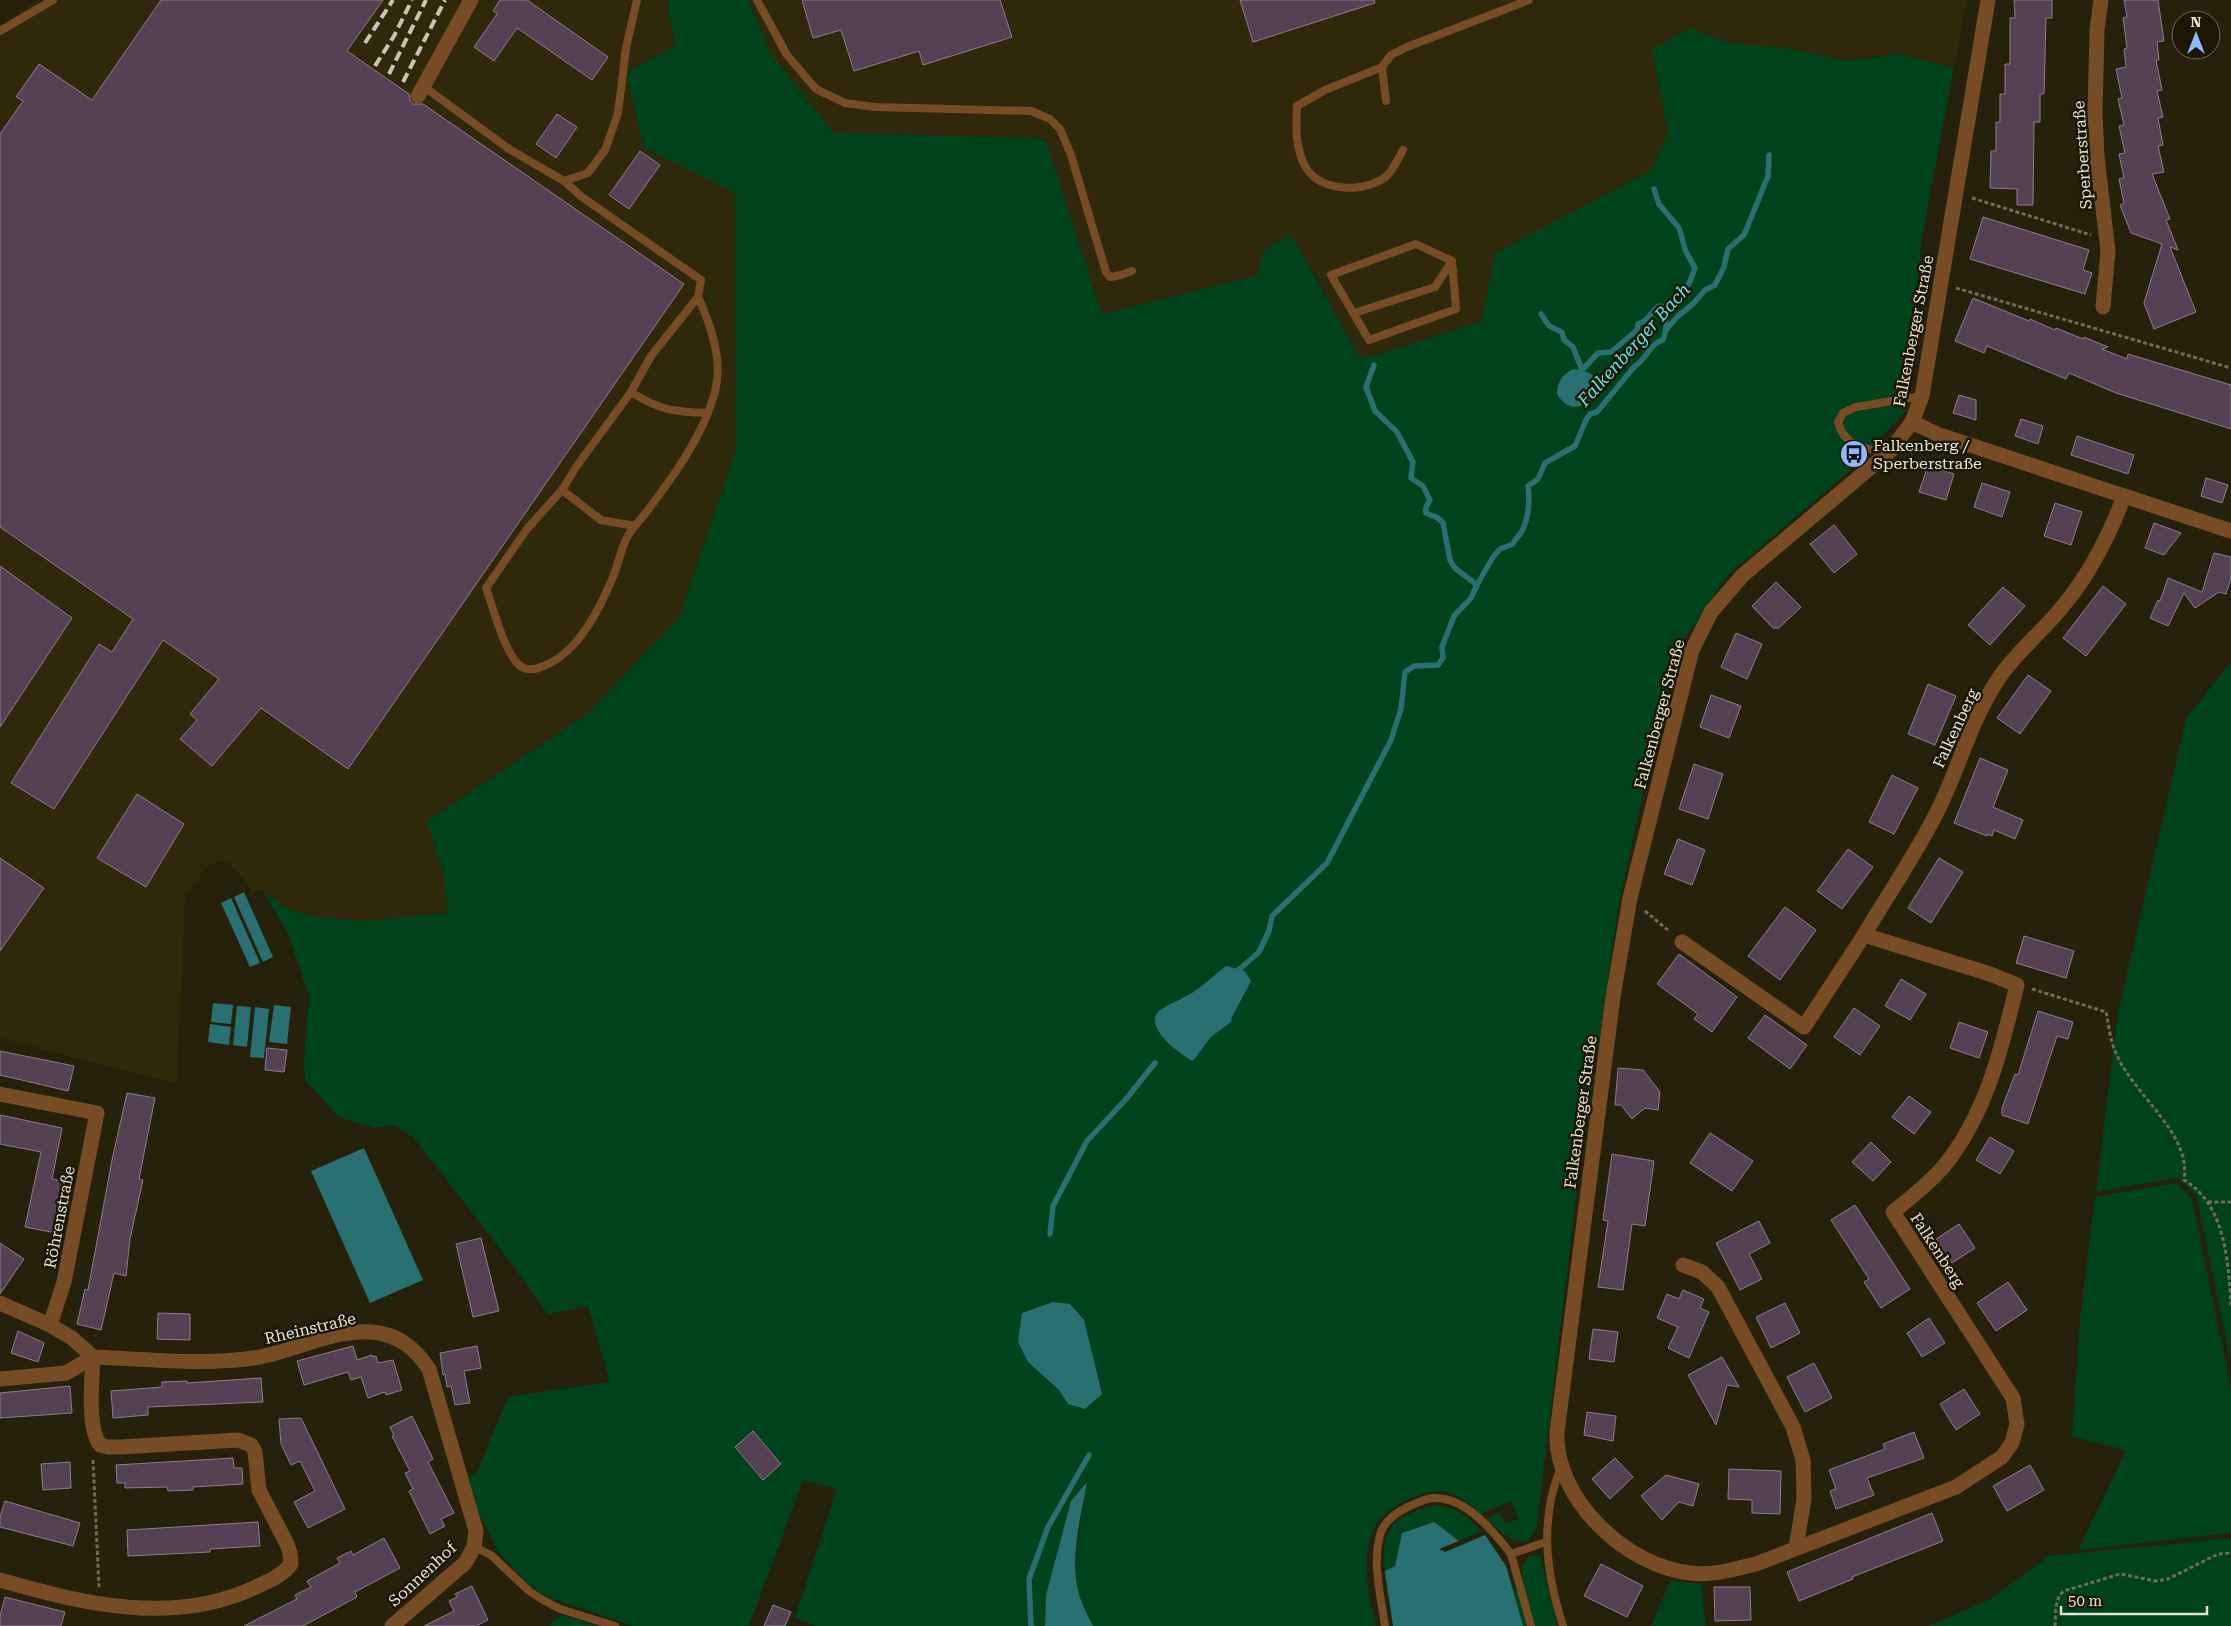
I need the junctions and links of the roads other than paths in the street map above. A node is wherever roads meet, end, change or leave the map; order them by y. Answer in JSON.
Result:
{"nodes":[{"id":1,"x":54,"y":0,"type":"edge"},
{"id":2,"x":471,"y":0,"type":"edge"},
{"id":3,"x":637,"y":0,"type":"edge"},
{"id":4,"x":757,"y":0,"type":"edge"},
{"id":5,"x":1529,"y":0,"type":"edge"},
{"id":6,"x":1988,"y":0,"type":"edge"},
{"id":7,"x":2101,"y":0,"type":"edge"},
{"id":8,"x":0,"y":31,"type":"edge"},
{"id":9,"x":1382,"y":67,"type":"junction"},
{"id":10,"x":421,"y":91,"type":"joint"},
{"id":11,"x":1386,"y":101,"type":"dead end"},
{"id":12,"x":1403,"y":150,"type":"dead end"},
{"id":13,"x":564,"y":181,"type":"junction"},
{"id":14,"x":1452,"y":260,"type":"junction"},
{"id":15,"x":1132,"y":271,"type":"dead end"},
{"id":16,"x":698,"y":297,"type":"junction"},
{"id":17,"x":2103,"y":307,"type":"dead end"},
{"id":18,"x":1354,"y":313,"type":"junction"},
{"id":19,"x":631,"y":392,"type":"junction"},
{"id":20,"x":1922,"y":396,"type":"junction"},
{"id":21,"x":707,"y":413,"type":"junction"},
{"id":22,"x":1912,"y":422,"type":"junction"},
{"id":23,"x":1890,"y":451,"type":"junction"},
{"id":24,"x":562,"y":490,"type":"junction"},
{"id":25,"x":2124,"y":496,"type":"junction"},
{"id":26,"x":635,"y":526,"type":"junction"},
{"id":27,"x":2231,"y":531,"type":"edge"},
{"id":28,"x":1864,"y":935,"type":"junction"},
{"id":29,"x":1682,"y":942,"type":"road end"},
{"id":30,"x":0,"y":1094,"type":"edge"},
{"id":31,"x":1683,"y":1265,"type":"dead end"},
{"id":32,"x":0,"y":1303,"type":"edge"},
{"id":33,"x":50,"y":1325,"type":"junction"},
{"id":34,"x":93,"y":1357,"type":"junction"},
{"id":35,"x":0,"y":1379,"type":"edge"},
{"id":36,"x":1561,"y":1466,"type":"junction"},
{"id":37,"x":1546,"y":1542,"type":"junction"},
{"id":38,"x":474,"y":1547,"type":"junction"},
{"id":39,"x":1796,"y":1548,"type":"junction"},
{"id":40,"x":1511,"y":1554,"type":"junction"},
{"id":41,"x":0,"y":1580,"type":"edge"},
{"id":42,"x":392,"y":1626,"type":"edge"},
{"id":43,"x":616,"y":1626,"type":"edge"},
{"id":44,"x":1385,"y":1626,"type":"edge"},
{"id":45,"x":1531,"y":1626,"type":"edge"},
{"id":46,"x":1563,"y":1626,"type":"edge"}],
"edges":[{"from":1,"to":8,"type":"lane"},
{"from":2,"to":10,"type":"street"},
{"from":3,"to":13,"type":"lane"},
{"from":4,"to":15,"type":"lane"},
{"from":5,"to":9,"type":"lane"},
{"from":6,"to":20,"type":"street","name":"Falkenberger Straße"},
{"from":7,"to":17,"type":"street","name":"Sperberstraße"},
{"from":9,"to":11,"type":"lane"},
{"from":9,"to":12,"type":"lane"},
{"from":10,"to":13,"type":"lane"},
{"from":13,"to":16,"type":"lane"},
{"from":14,"to":18,"type":"lane"},
{"from":14,"to":18,"type":"lane"},
{"from":14,"to":18,"type":"lane"},
{"from":16,"to":19,"type":"lane"},
{"from":16,"to":21,"type":"lane"},
{"from":19,"to":21,"type":"lane"},
{"from":19,"to":24,"type":"lane"},
{"from":20,"to":22,"type":"street","name":"Falkenberger Straße"},
{"from":20,"to":23,"type":"lane"},
{"from":21,"to":26,"type":"lane"},
{"from":22,"to":23,"type":"street","name":"Falkenberger Straße"},
{"from":22,"to":25,"type":"street"},
{"from":23,"to":36,"type":"street","name":"Falkenberger Straße"},
{"from":24,"to":26,"type":"lane"},
{"from":24,"to":26,"type":"lane"},
{"from":25,"to":27,"type":"street"},
{"from":25,"to":28,"type":"street","name":"Falkenberg"},
{"from":28,"to":29,"type":"street","name":"Falkenberg"},
{"from":28,"to":39,"type":"street","name":"Falkenberg"},
{"from":30,"to":33,"type":"street","name":"Röhrenstraße"},
{"from":31,"to":39,"type":"street"},
{"from":32,"to":33,"type":"street"},
{"from":33,"to":34,"type":"street"},
{"from":34,"to":35,"type":"street"},
{"from":34,"to":38,"type":"street","name":"Rheinstraße"},
{"from":34,"to":41,"type":"street"},
{"from":36,"to":37,"type":"lane"},
{"from":36,"to":39,"type":"street","name":"Falkenberg"},
{"from":37,"to":40,"type":"lane"},
{"from":37,"to":46,"type":"lane"},
{"from":38,"to":42,"type":"street","name":"Sonnenhof"},
{"from":38,"to":43,"type":"lane"},
{"from":40,"to":44,"type":"lane"},
{"from":40,"to":45,"type":"lane"}]}
